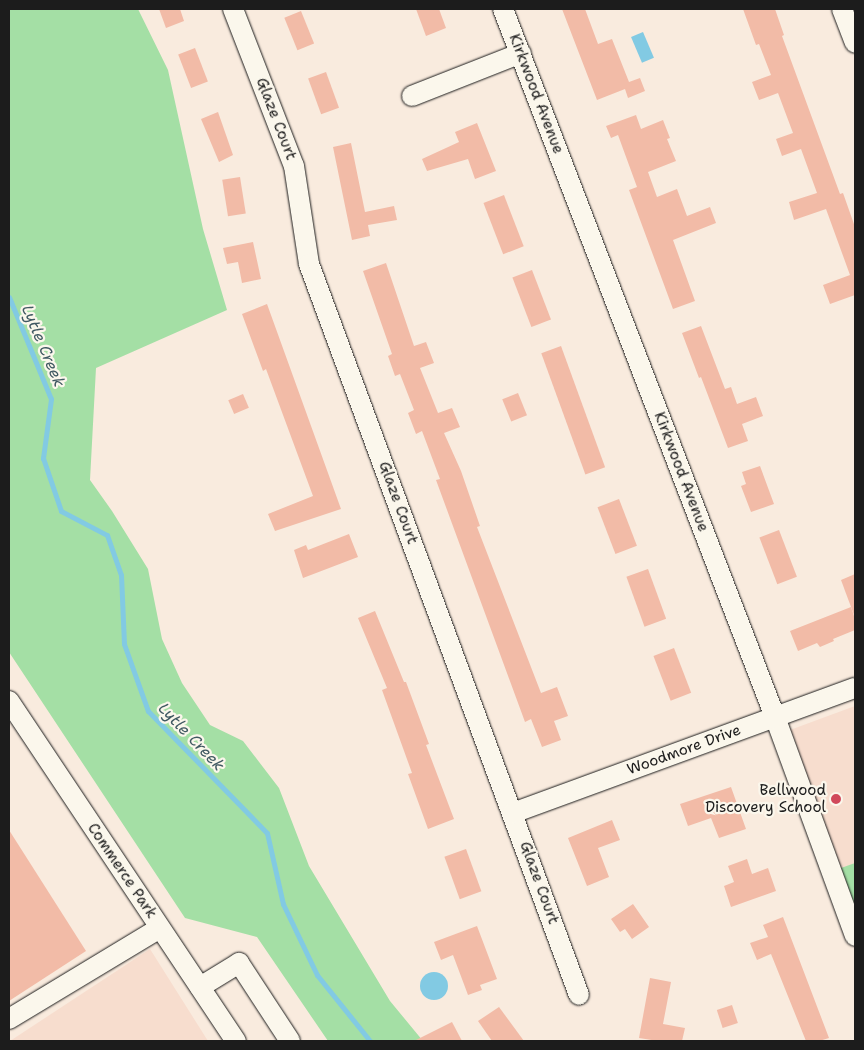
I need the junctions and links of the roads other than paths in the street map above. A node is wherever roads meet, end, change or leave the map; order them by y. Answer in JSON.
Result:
{"nodes":[{"id":1,"x":233,"y":9,"type":"edge"},
{"id":2,"x":503,"y":9,"type":"edge"},
{"id":3,"x":842,"y":9,"type":"edge"},
{"id":4,"x":855,"y":43,"type":"edge"},
{"id":5,"x":521,"y":54,"type":"junction"},
{"id":6,"x":412,"y":96,"type":"dead end"},
{"id":7,"x":855,"y":688,"type":"edge"},
{"id":8,"x":9,"y":701,"type":"edge"},
{"id":9,"x":775,"y":717,"type":"junction"},
{"id":10,"x":513,"y":813,"type":"junction"},
{"id":11,"x":160,"y":928,"type":"junction"},
{"id":12,"x":855,"y":936,"type":"edge"},
{"id":13,"x":200,"y":987,"type":"junction"},
{"id":14,"x":579,"y":994,"type":"dead end"},
{"id":15,"x":9,"y":1019,"type":"edge"},
{"id":16,"x":236,"y":1041,"type":"edge"},
{"id":17,"x":290,"y":1041,"type":"edge"}],
"edges":[{"from":1,"to":10,"type":"street","name":"Glaze Court"},
{"from":2,"to":5,"type":"street","name":"Kirkwood Avenue"},
{"from":3,"to":4,"type":"street"},
{"from":5,"to":6,"type":"street"},
{"from":5,"to":9,"type":"street","name":"Kirkwood Avenue"},
{"from":7,"to":9,"type":"street","name":"Woodmore Drive"},
{"from":8,"to":11,"type":"street","name":"Commerce Park"},
{"from":9,"to":10,"type":"street","name":"Woodmore Drive"},
{"from":9,"to":12,"type":"street","name":"Kirkwood Avenue"},
{"from":10,"to":14,"type":"street","name":"Glaze Court"},
{"from":11,"to":13,"type":"street","name":"Commerce Park"},
{"from":11,"to":15,"type":"street"},
{"from":13,"to":16,"type":"street","name":"Commerce Park"},
{"from":13,"to":17,"type":"street"}]}
